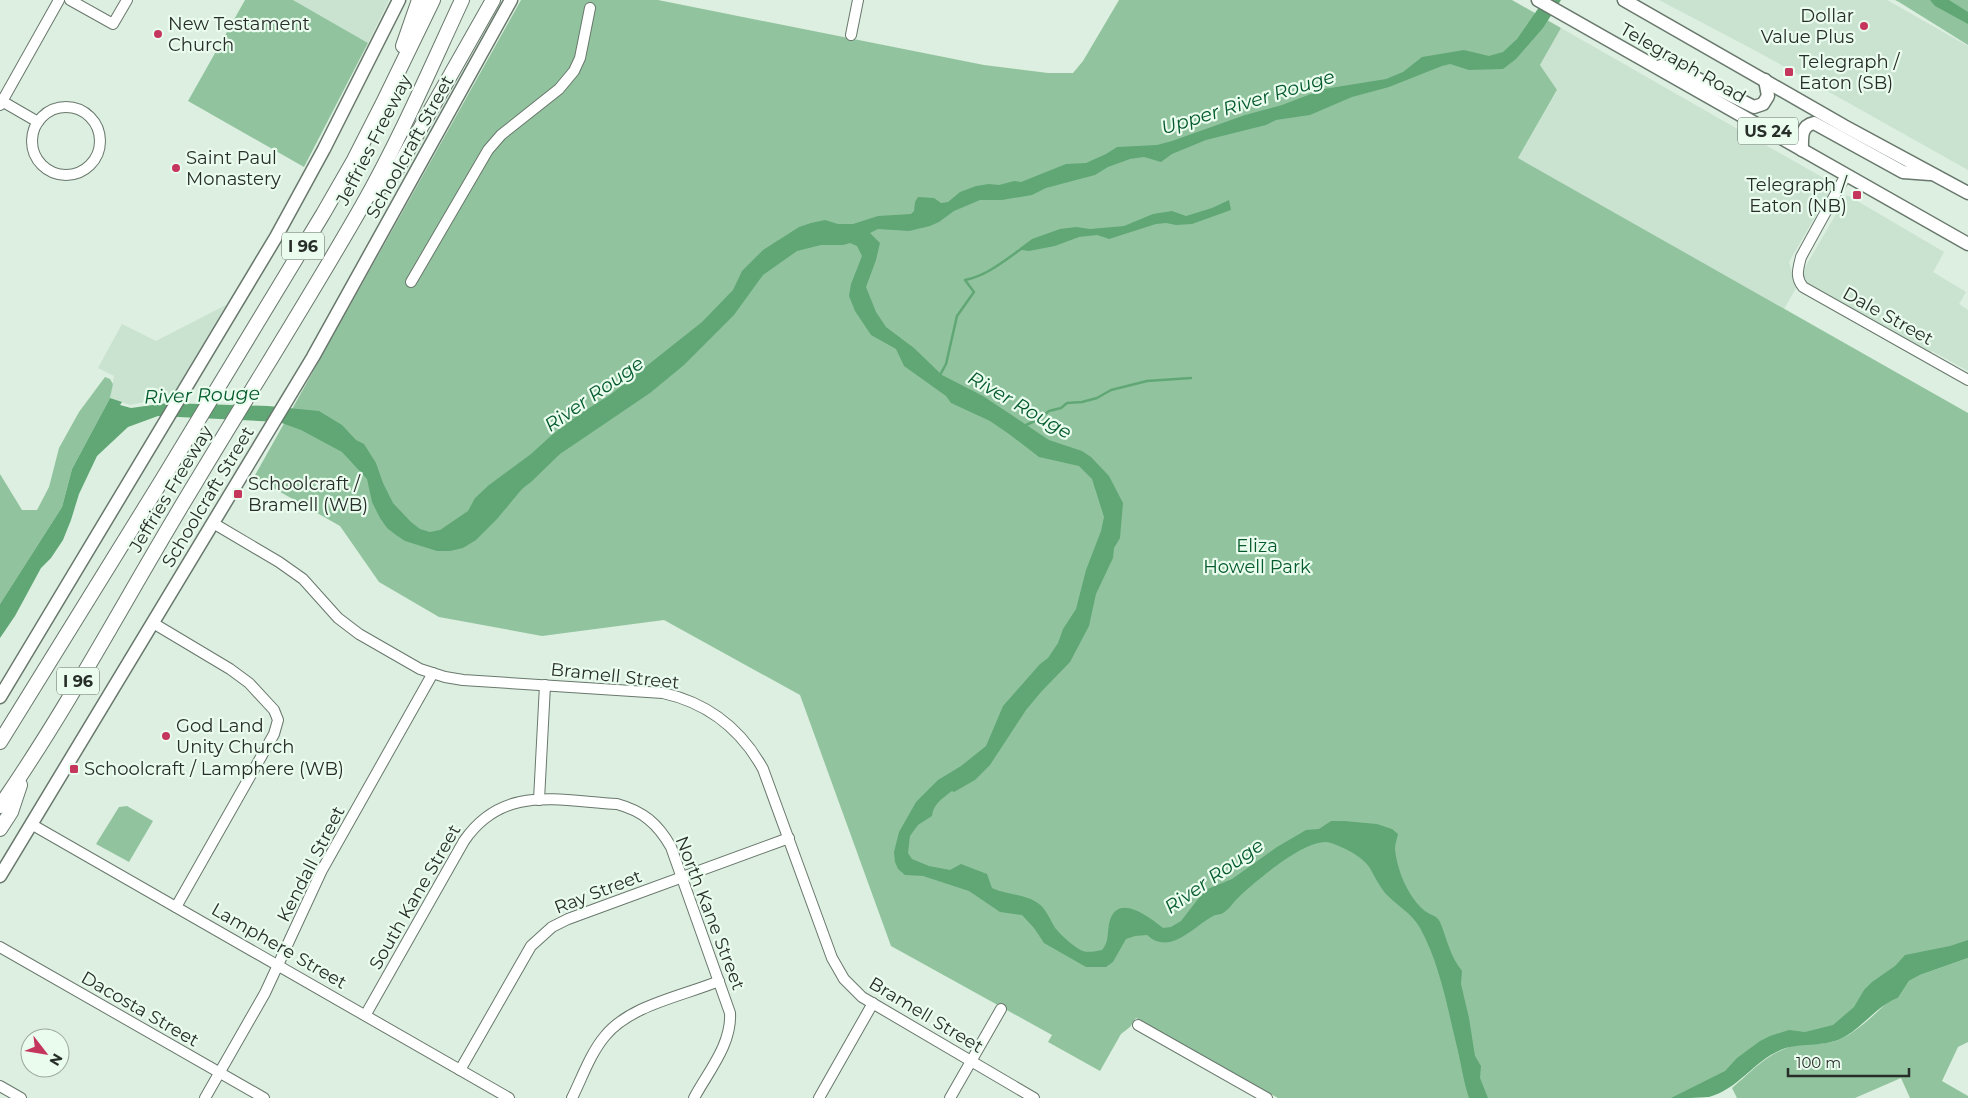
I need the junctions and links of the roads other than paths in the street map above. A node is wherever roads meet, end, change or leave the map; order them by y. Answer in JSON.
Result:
{"nodes":[{"id":1,"x":59,"y":0,"type":"edge"},
{"id":2,"x":70,"y":0,"type":"edge"},
{"id":3,"x":127,"y":0,"type":"edge"},
{"id":4,"x":399,"y":0,"type":"edge"},
{"id":5,"x":419,"y":0,"type":"edge"},
{"id":6,"x":433,"y":0,"type":"edge"},
{"id":7,"x":462,"y":0,"type":"edge"},
{"id":8,"x":493,"y":0,"type":"edge"},
{"id":9,"x":511,"y":0,"type":"edge"},
{"id":10,"x":858,"y":0,"type":"edge"},
{"id":11,"x":1538,"y":0,"type":"edge"},
{"id":12,"x":1624,"y":0,"type":"edge"},
{"id":13,"x":590,"y":8,"type":"dead end"},
{"id":14,"x":851,"y":35,"type":"dead end"},
{"id":15,"x":1651,"y":64,"type":"junction"},
{"id":16,"x":1765,"y":80,"type":"junction"},
{"id":17,"x":384,"y":101,"type":"junction"},
{"id":18,"x":1,"y":102,"type":"edge"},
{"id":19,"x":38,"y":122,"type":"junction"},
{"id":20,"x":1802,"y":150,"type":"junction"},
{"id":21,"x":1935,"y":174,"type":"junction"},
{"id":22,"x":1846,"y":175,"type":"junction"},
{"id":23,"x":1968,"y":193,"type":"edge"},
{"id":24,"x":363,"y":205,"type":"junction"},
{"id":25,"x":1968,"y":244,"type":"edge"},
{"id":26,"x":411,"y":282,"type":"dead end"},
{"id":27,"x":1968,"y":380,"type":"edge"},
{"id":28,"x":213,"y":523,"type":"junction"},
{"id":29,"x":153,"y":623,"type":"junction"},
{"id":30,"x":433,"y":673,"type":"junction"},
{"id":31,"x":545,"y":685,"type":"junction"},
{"id":32,"x":0,"y":697,"type":"edge"},
{"id":33,"x":0,"y":742,"type":"edge"},
{"id":34,"x":26,"y":767,"type":"junction"},
{"id":35,"x":539,"y":800,"type":"junction"},
{"id":36,"x":0,"y":806,"type":"edge"},
{"id":37,"x":31,"y":824,"type":"junction"},
{"id":38,"x":0,"y":829,"type":"edge"},
{"id":39,"x":789,"y":838,"type":"junction"},
{"id":40,"x":0,"y":876,"type":"edge"},
{"id":41,"x":682,"y":878,"type":"junction"},
{"id":42,"x":176,"y":907,"type":"junction"},
{"id":43,"x":0,"y":947,"type":"edge"},
{"id":44,"x":279,"y":965,"type":"junction"},
{"id":45,"x":719,"y":981,"type":"junction"},
{"id":46,"x":873,"y":1003,"type":"junction"},
{"id":47,"x":1001,"y":1009,"type":"dead end"},
{"id":48,"x":366,"y":1014,"type":"junction"},
{"id":49,"x":1138,"y":1025,"type":"dead end"},
{"id":50,"x":971,"y":1062,"type":"junction"},
{"id":51,"x":460,"y":1070,"type":"junction"},
{"id":52,"x":219,"y":1073,"type":"junction"},
{"id":53,"x":0,"y":1086,"type":"edge"},
{"id":54,"x":21,"y":1098,"type":"edge"},
{"id":55,"x":205,"y":1098,"type":"edge"},
{"id":56,"x":264,"y":1098,"type":"edge"},
{"id":57,"x":509,"y":1098,"type":"edge"},
{"id":58,"x":572,"y":1098,"type":"edge"},
{"id":59,"x":694,"y":1098,"type":"edge"},
{"id":60,"x":819,"y":1098,"type":"edge"},
{"id":61,"x":950,"y":1098,"type":"edge"},
{"id":62,"x":1034,"y":1098,"type":"edge"},
{"id":63,"x":1267,"y":1098,"type":"edge"}],
"edges":[{"from":1,"to":18,"type":"street"},
{"from":2,"to":3,"type":"street"},
{"from":4,"to":32,"type":"main road"},
{"from":5,"to":17,"type":"highway"},
{"from":6,"to":17,"type":"highway","name":"Jeffries Freeway","number":"I 96"},
{"from":7,"to":24,"type":"highway","name":"Jeffries Freeway","number":"I 96"},
{"from":8,"to":24,"type":"highway"},
{"from":9,"to":28,"type":"main road","name":"Schoolcraft Street"},
{"from":10,"to":14,"type":"street"},
{"from":11,"to":15,"type":"main road","name":"Telegraph Road","number":"US 24"},
{"from":12,"to":16,"type":"main road","name":"Telegraph Road","number":"US 24"},
{"from":13,"to":26,"type":"street"},
{"from":15,"to":16,"type":"main road"},
{"from":15,"to":20,"type":"main road","name":"Telegraph Road","number":"US 24"},
{"from":16,"to":21,"type":"main road","name":"Telegraph Road","number":"US 24"},
{"from":17,"to":33,"type":"highway","name":"Jeffries Freeway","number":"I 96"},
{"from":18,"to":19,"type":"street"},
{"from":19,"to":19,"type":"street"},
{"from":20,"to":21,"type":"main road"},
{"from":20,"to":22,"type":"main road","name":"Telegraph Road","number":"US 24"},
{"from":21,"to":23,"type":"main road","name":"Telegraph Road","number":"US 24"},
{"from":22,"to":25,"type":"main road","name":"Telegraph Road","number":"US 24"},
{"from":22,"to":27,"type":"street","name":"Dale Street"},
{"from":24,"to":34,"type":"highway","name":"Jeffries Freeway","number":"I 96"},
{"from":28,"to":29,"type":"main road","name":"Schoolcraft Street"},
{"from":28,"to":30,"type":"street","name":"Bramell Street"},
{"from":29,"to":37,"type":"main road","name":"Schoolcraft Street"},
{"from":29,"to":42,"type":"street"},
{"from":30,"to":31,"type":"street","name":"Bramell Street"},
{"from":30,"to":44,"type":"street","name":"Kendall Street"},
{"from":31,"to":35,"type":"street"},
{"from":31,"to":39,"type":"street","name":"Bramell Street"},
{"from":34,"to":36,"type":"highway","name":"Jeffries Freeway","number":"I 96"},
{"from":34,"to":38,"type":"highway"},
{"from":35,"to":41,"type":"street","name":"North Kane Street"},
{"from":35,"to":48,"type":"street","name":"South Kane Street"},
{"from":37,"to":40,"type":"main road","name":"Schoolcraft Street"},
{"from":37,"to":42,"type":"street","name":"Lamphere Street"},
{"from":39,"to":41,"type":"street","name":"Ray Street"},
{"from":39,"to":46,"type":"street","name":"Bramell Street"},
{"from":41,"to":45,"type":"street","name":"North Kane Street"},
{"from":41,"to":51,"type":"street","name":"Ray Street"},
{"from":42,"to":44,"type":"street","name":"Lamphere Street"},
{"from":43,"to":52,"type":"street","name":"Dacosta Street"},
{"from":44,"to":48,"type":"street","name":"Lamphere Street"},
{"from":44,"to":52,"type":"street","name":"Kendall Street"},
{"from":45,"to":58,"type":"street"},
{"from":45,"to":59,"type":"street","name":"North Kane Street"},
{"from":46,"to":50,"type":"street","name":"Bramell Street"},
{"from":46,"to":60,"type":"street"},
{"from":47,"to":50,"type":"street"},
{"from":48,"to":51,"type":"street","name":"Lamphere Street"},
{"from":49,"to":63,"type":"street"},
{"from":50,"to":61,"type":"street"},
{"from":50,"to":62,"type":"street","name":"Bramell Street"},
{"from":51,"to":57,"type":"street","name":"Lamphere Street"},
{"from":52,"to":55,"type":"street","name":"Kendall Street"},
{"from":52,"to":56,"type":"street","name":"Dacosta Street"},
{"from":53,"to":54,"type":"street"}]}
